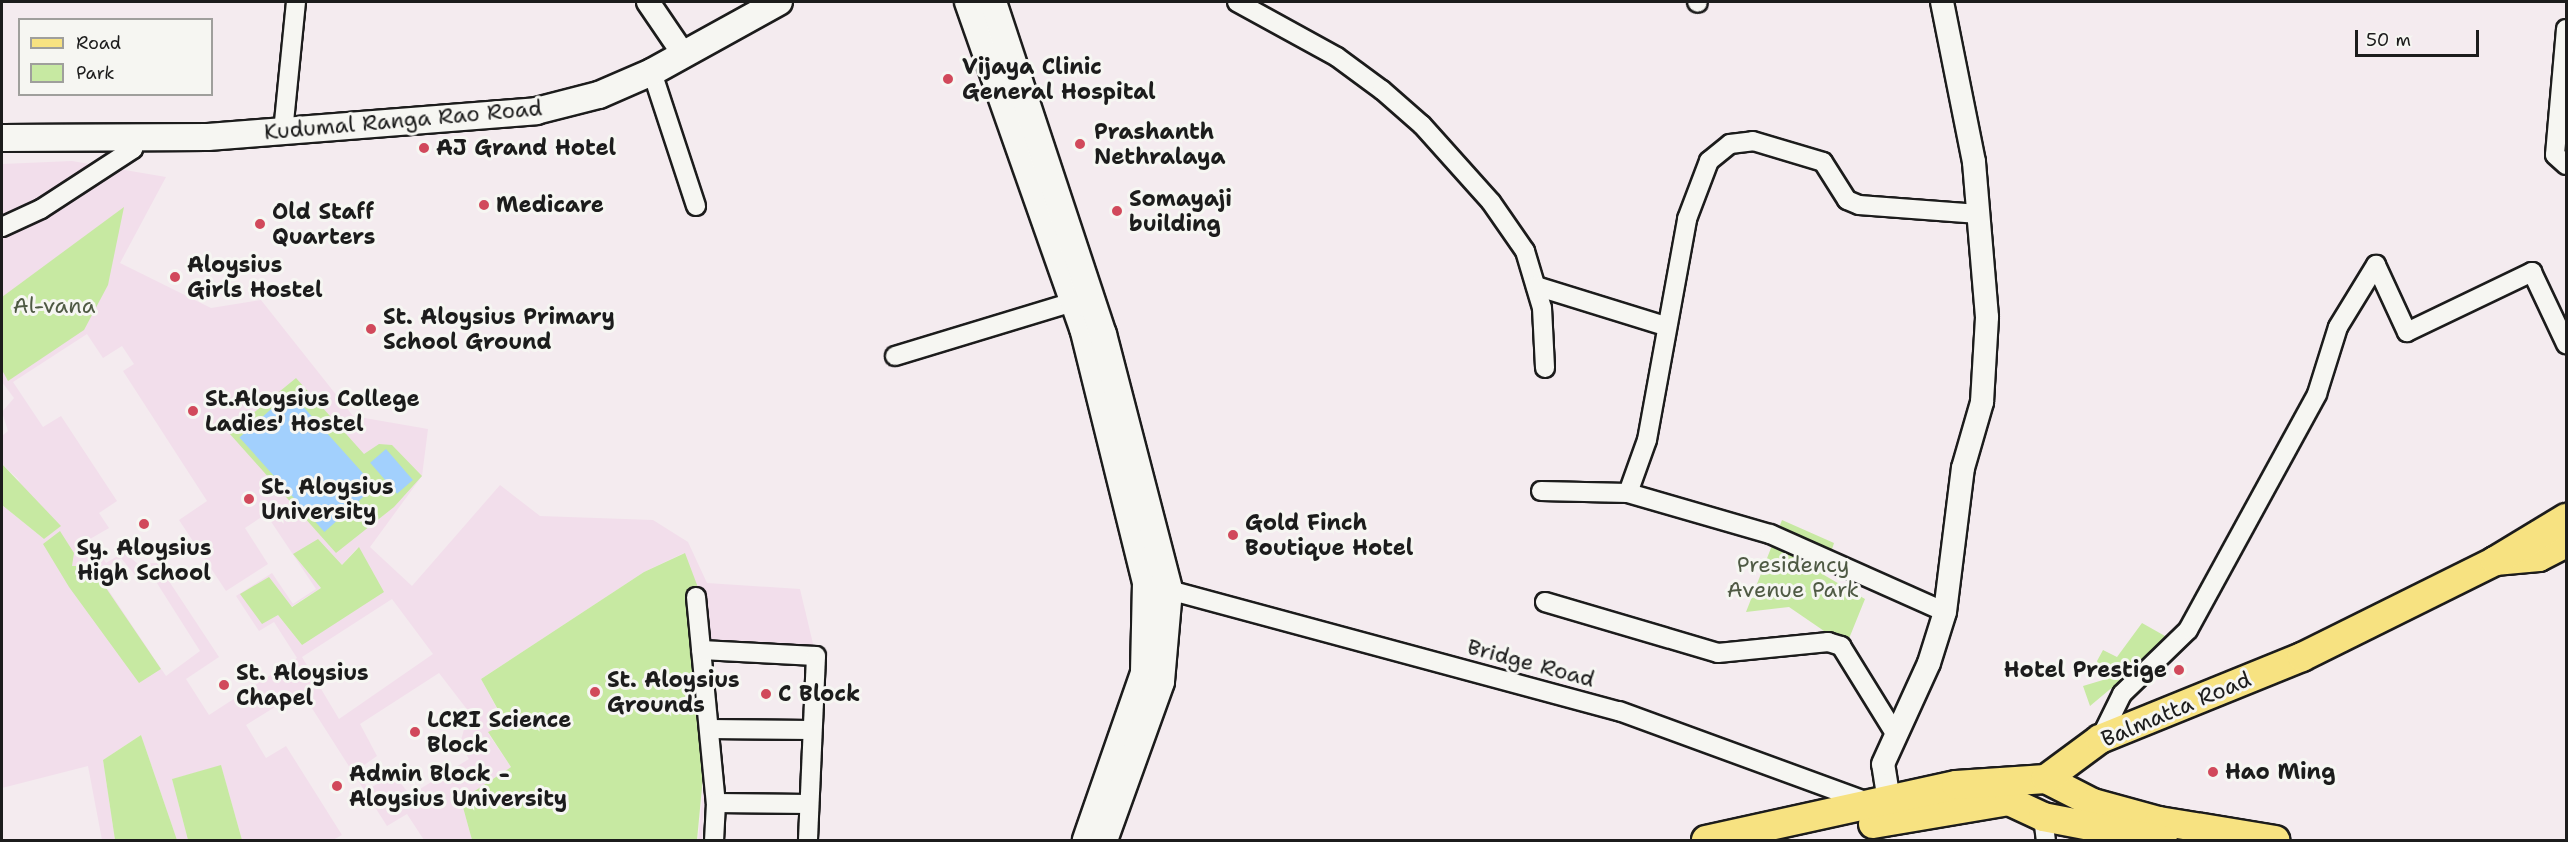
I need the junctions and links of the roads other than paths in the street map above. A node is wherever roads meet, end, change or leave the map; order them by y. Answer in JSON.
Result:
{"nodes":[{"id":1,"x":296,"y":2,"type":"edge"},
{"id":2,"x":648,"y":2,"type":"edge"},
{"id":3,"x":779,"y":2,"type":"edge"},
{"id":4,"x":968,"y":2,"type":"edge"},
{"id":5,"x":993,"y":2,"type":"edge"},
{"id":6,"x":1237,"y":2,"type":"edge"},
{"id":7,"x":1942,"y":2,"type":"edge"},
{"id":8,"x":2566,"y":29,"type":"edge"},
{"id":9,"x":684,"y":55,"type":"junction"},
{"id":10,"x":652,"y":72,"type":"junction"},
{"id":11,"x":284,"y":132,"type":"junction"},
{"id":12,"x":2,"y":138,"type":"edge"},
{"id":13,"x":147,"y":144,"type":"junction"},
{"id":14,"x":2566,"y":165,"type":"edge"},
{"id":15,"x":696,"y":206,"type":"dead end"},
{"id":16,"x":1979,"y":214,"type":"junction"},
{"id":17,"x":2,"y":227,"type":"edge"},
{"id":18,"x":1536,"y":286,"type":"junction"},
{"id":19,"x":1073,"y":302,"type":"junction"},
{"id":20,"x":1665,"y":326,"type":"junction"},
{"id":21,"x":2566,"y":344,"type":"edge"},
{"id":22,"x":896,"y":356,"type":"dead end"},
{"id":23,"x":1545,"y":368,"type":"dead end"},
{"id":24,"x":1541,"y":491,"type":"dead end"},
{"id":25,"x":1628,"y":493,"type":"junction"},
{"id":26,"x":2566,"y":518,"type":"edge"},
{"id":27,"x":2566,"y":543,"type":"edge"},
{"id":28,"x":2495,"y":561,"type":"junction"},
{"id":29,"x":1169,"y":590,"type":"junction"},
{"id":30,"x":696,"y":597,"type":"dead end"},
{"id":31,"x":1545,"y":602,"type":"dead end"},
{"id":32,"x":1945,"y":612,"type":"junction"},
{"id":33,"x":701,"y":650,"type":"junction"},
{"id":34,"x":709,"y":729,"type":"junction"},
{"id":35,"x":811,"y":729,"type":"junction"},
{"id":36,"x":1896,"y":735,"type":"junction"},
{"id":37,"x":2100,"y":739,"type":"junction"},
{"id":38,"x":2046,"y":779,"type":"junction"},
{"id":39,"x":716,"y":802,"type":"junction"},
{"id":40,"x":1881,"y":803,"type":"junction"},
{"id":41,"x":809,"y":804,"type":"junction"},
{"id":42,"x":2048,"y":826,"type":"edge"},
{"id":43,"x":714,"y":840,"type":"edge"},
{"id":44,"x":808,"y":840,"type":"edge"},
{"id":45,"x":1086,"y":840,"type":"edge"},
{"id":46,"x":1104,"y":840,"type":"edge"},
{"id":47,"x":1706,"y":840,"type":"edge"},
{"id":48,"x":1796,"y":840,"type":"edge"},
{"id":49,"x":2163,"y":840,"type":"edge"},
{"id":50,"x":2275,"y":840,"type":"edge"}],
"edges":[{"from":1,"to":11,"type":"street"},
{"from":2,"to":9,"type":"street"},
{"from":3,"to":9,"type":"main road","name":"Kudumal Ranga Rao Road"},
{"from":4,"to":19,"type":"main road"},
{"from":5,"to":29,"type":"main road"},
{"from":6,"to":18,"type":"street"},
{"from":7,"to":16,"type":"street"},
{"from":8,"to":14,"type":"street"},
{"from":9,"to":10,"type":"main road","name":"Kudumal Ranga Rao Road"},
{"from":10,"to":11,"type":"main road","name":"Kudumal Ranga Rao Road"},
{"from":10,"to":15,"type":"street"},
{"from":11,"to":13,"type":"main road","name":"Kudumal Ranga Rao Road"},
{"from":12,"to":13,"type":"main road","name":"Kudumal Ranga Rao Road"},
{"from":13,"to":17,"type":"street"},
{"from":16,"to":20,"type":"street"},
{"from":16,"to":32,"type":"street"},
{"from":18,"to":20,"type":"street"},
{"from":18,"to":23,"type":"street"},
{"from":19,"to":22,"type":"street"},
{"from":19,"to":45,"type":"main road"},
{"from":20,"to":25,"type":"street"},
{"from":21,"to":37,"type":"street"},
{"from":24,"to":25,"type":"street"},
{"from":25,"to":32,"type":"street"},
{"from":26,"to":28,"type":"main road","name":"Balmatta Road"},
{"from":27,"to":28,"type":"main road","name":"Balmatta Road"},
{"from":28,"to":37,"type":"main road","name":"Balmatta Road"},
{"from":29,"to":40,"type":"street","name":"Bridge Road"},
{"from":29,"to":46,"type":"main road"},
{"from":30,"to":33,"type":"street"},
{"from":31,"to":36,"type":"street"},
{"from":32,"to":36,"type":"street"},
{"from":33,"to":34,"type":"street"},
{"from":33,"to":35,"type":"street"},
{"from":34,"to":35,"type":"street"},
{"from":34,"to":39,"type":"street"},
{"from":35,"to":41,"type":"street"},
{"from":36,"to":40,"type":"street"},
{"from":37,"to":38,"type":"main road","name":"Balmatta Road"},
{"from":38,"to":40,"type":"main road"},
{"from":38,"to":42,"type":"main road"},
{"from":38,"to":50,"type":"main road"},
{"from":39,"to":41,"type":"street"},
{"from":39,"to":43,"type":"street"},
{"from":40,"to":47,"type":"main road"},
{"from":41,"to":44,"type":"street"},
{"from":42,"to":48,"type":"main road"},
{"from":42,"to":49,"type":"main road"}]}
